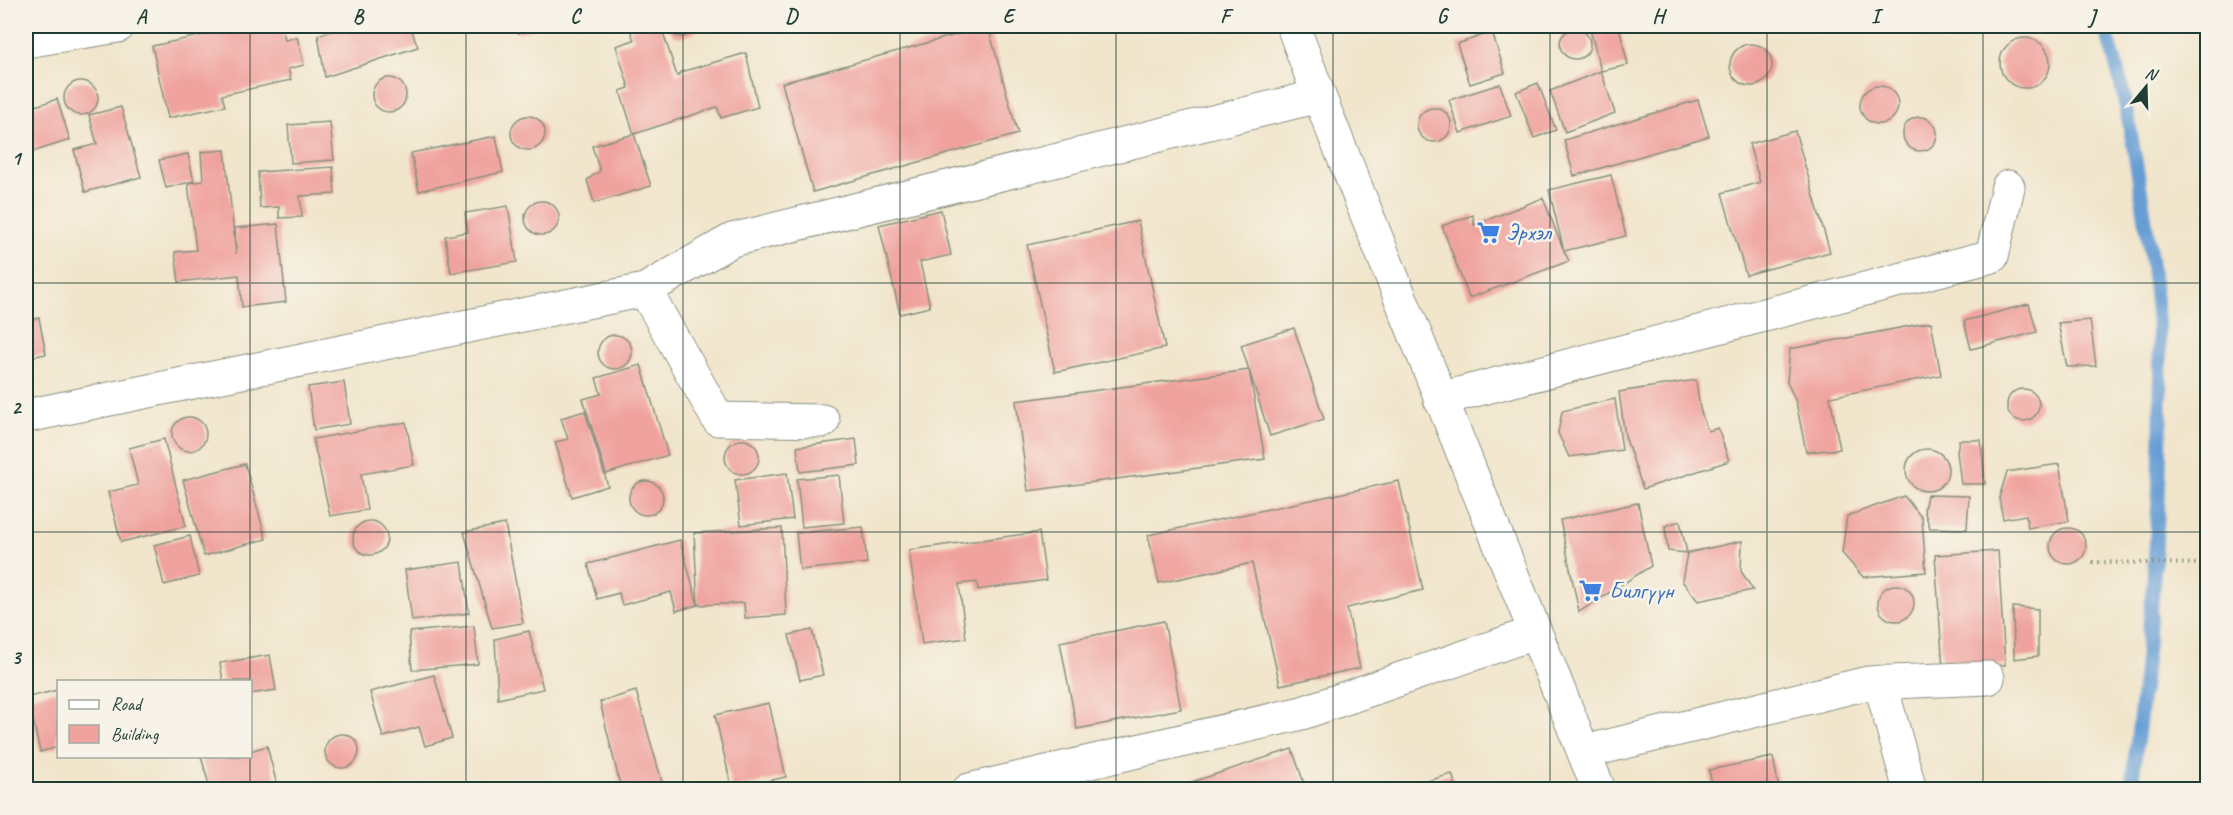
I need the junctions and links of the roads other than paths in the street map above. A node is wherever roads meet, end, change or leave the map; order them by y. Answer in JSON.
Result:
{"nodes":[{"id":1,"x":118,"y":26,"type":"edge"},
{"id":2,"x":1293,"y":26,"type":"edge"},
{"id":3,"x":26,"y":41,"type":"edge"},
{"id":4,"x":1319,"y":96,"type":"junction"},
{"id":5,"x":2008,"y":187,"type":"dead end"},
{"id":6,"x":645,"y":290,"type":"junction"},
{"id":7,"x":1440,"y":399,"type":"junction"},
{"id":8,"x":26,"y":416,"type":"edge"},
{"id":9,"x":824,"y":422,"type":"dead end"},
{"id":10,"x":1534,"y":633,"type":"junction"},
{"id":11,"x":1988,"y":678,"type":"dead end"},
{"id":12,"x":1880,"y":682,"type":"junction"},
{"id":13,"x":1584,"y":752,"type":"junction"},
{"id":14,"x":969,"y":789,"type":"edge"},
{"id":15,"x":1599,"y":789,"type":"edge"},
{"id":16,"x":1910,"y":789,"type":"edge"}],
"edges":[{"from":1,"to":3,"type":"street"},
{"from":2,"to":4,"type":"street"},
{"from":4,"to":6,"type":"street"},
{"from":4,"to":7,"type":"street"},
{"from":5,"to":7,"type":"street"},
{"from":6,"to":8,"type":"street"},
{"from":6,"to":9,"type":"street"},
{"from":7,"to":10,"type":"street"},
{"from":10,"to":13,"type":"street"},
{"from":10,"to":14,"type":"street"},
{"from":11,"to":12,"type":"street"},
{"from":12,"to":13,"type":"street"},
{"from":12,"to":16,"type":"street"},
{"from":13,"to":15,"type":"street"}]}
